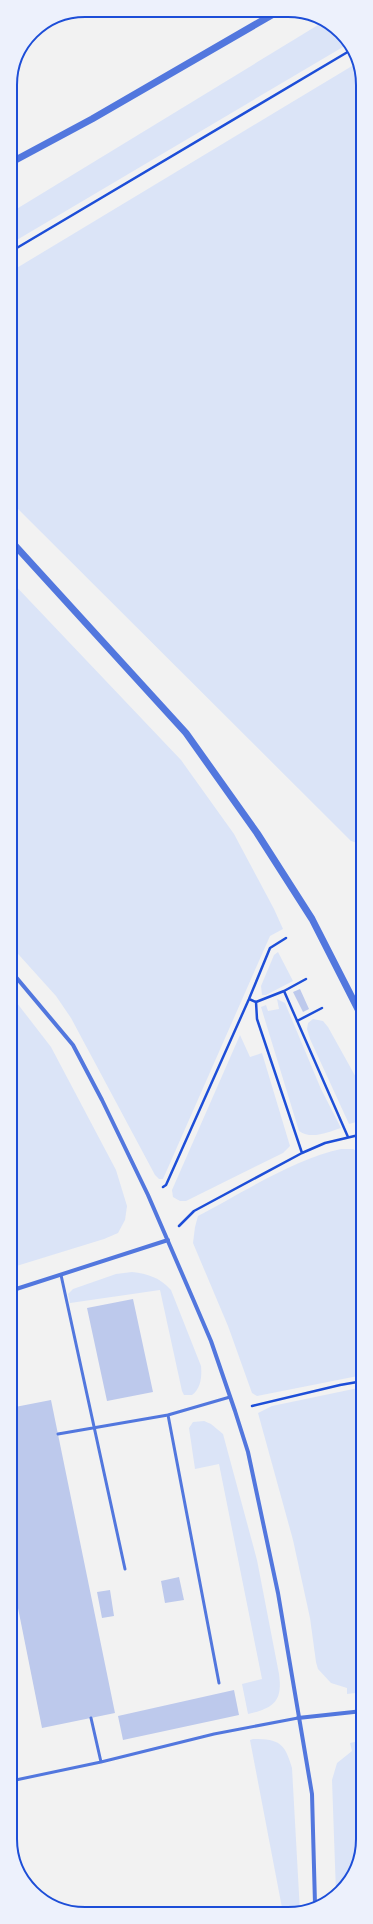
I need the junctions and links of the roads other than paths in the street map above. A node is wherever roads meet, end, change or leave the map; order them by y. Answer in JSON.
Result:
{"nodes":[{"id":1,"x":268,"y":17,"type":"edge"},
{"id":2,"x":17,"y":159,"type":"edge"},
{"id":3,"x":17,"y":548,"type":"edge"},
{"id":4,"x":17,"y":978,"type":"edge"},
{"id":5,"x":356,"y":1004,"type":"edge"},
{"id":6,"x":168,"y":1240,"type":"junction"},
{"id":7,"x":62,"y":1275,"type":"junction"},
{"id":8,"x":17,"y":1290,"type":"edge"},
{"id":9,"x":230,"y":1397,"type":"junction"},
{"id":10,"x":168,"y":1415,"type":"junction"},
{"id":11,"x":95,"y":1427,"type":"junction"},
{"id":12,"x":58,"y":1434,"type":"dead end"},
{"id":13,"x":125,"y":1569,"type":"dead end"},
{"id":14,"x":219,"y":1683,"type":"dead end"},
{"id":15,"x":356,"y":1712,"type":"edge"},
{"id":16,"x":91,"y":1718,"type":"dead end"},
{"id":17,"x":298,"y":1718,"type":"junction"},
{"id":18,"x":101,"y":1762,"type":"junction"},
{"id":19,"x":17,"y":1780,"type":"edge"},
{"id":20,"x":315,"y":1901,"type":"edge"}],
"edges":[{"from":1,"to":2,"type":"street"},
{"from":3,"to":5,"type":"street"},
{"from":4,"to":6,"type":"street"},
{"from":6,"to":7,"type":"street"},
{"from":6,"to":9,"type":"street"},
{"from":7,"to":8,"type":"street"},
{"from":7,"to":11,"type":"lane"},
{"from":9,"to":10,"type":"lane"},
{"from":9,"to":17,"type":"street"},
{"from":10,"to":11,"type":"lane"},
{"from":10,"to":14,"type":"lane"},
{"from":11,"to":12,"type":"lane"},
{"from":11,"to":13,"type":"lane"},
{"from":15,"to":17,"type":"street"},
{"from":16,"to":18,"type":"lane"},
{"from":17,"to":18,"type":"lane"},
{"from":17,"to":20,"type":"street"},
{"from":18,"to":19,"type":"lane"}]}
